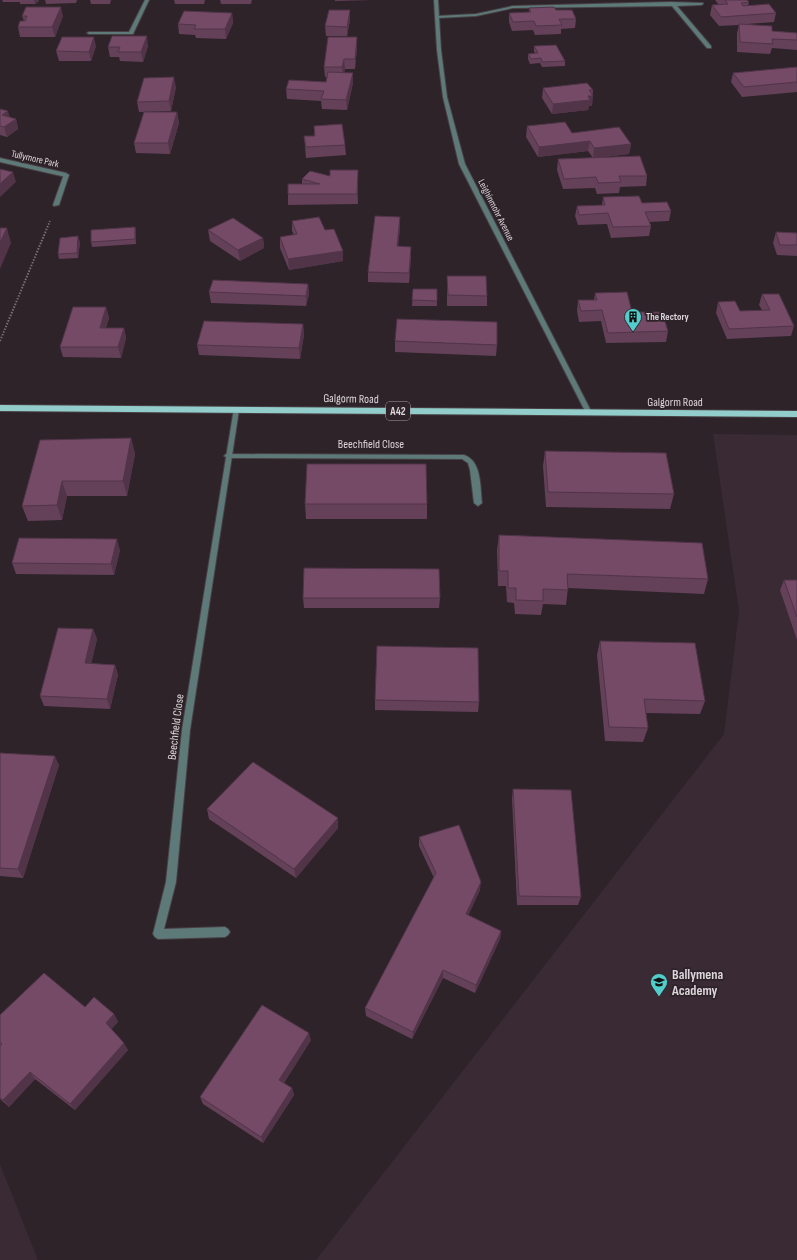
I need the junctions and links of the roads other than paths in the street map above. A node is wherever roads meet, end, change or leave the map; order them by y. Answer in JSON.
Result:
{"nodes":[{"id":1,"x":147,"y":0,"type":"edge"},
{"id":2,"x":436,"y":0,"type":"edge"},
{"id":3,"x":672,"y":3,"type":"junction"},
{"id":4,"x":701,"y":4,"type":"dead end"},
{"id":5,"x":437,"y":17,"type":"junction"},
{"id":6,"x":89,"y":33,"type":"dead end"},
{"id":7,"x":709,"y":48,"type":"dead end"},
{"id":8,"x":0,"y":160,"type":"edge"},
{"id":9,"x":56,"y":205,"type":"road end"},
{"id":10,"x":0,"y":408,"type":"edge"},
{"id":11,"x":236,"y":410,"type":"junction"},
{"id":12,"x":589,"y":413,"type":"junction"},
{"id":13,"x":797,"y":414,"type":"edge"},
{"id":14,"x":228,"y":456,"type":"junction"},
{"id":15,"x":478,"y":503,"type":"dead end"},
{"id":16,"x":225,"y":932,"type":"dead end"}],
"edges":[{"from":1,"to":6,"type":"street"},
{"from":2,"to":5,"type":"street","name":"Leighinmohr Avenue"},
{"from":3,"to":4,"type":"street"},
{"from":3,"to":5,"type":"street"},
{"from":3,"to":7,"type":"street"},
{"from":5,"to":12,"type":"street","name":"Leighinmohr Avenue"},
{"from":8,"to":9,"type":"street","name":"Tullymore Park"},
{"from":10,"to":11,"type":"main road","name":"Galgorm Road","number":"A42"},
{"from":11,"to":12,"type":"main road","name":"Galgorm Road","number":"A42"},
{"from":11,"to":14,"type":"street","name":"Beechfield Close"},
{"from":12,"to":13,"type":"main road","name":"Galgorm Road","number":"A42"},
{"from":14,"to":15,"type":"street","name":"Beechfield Close"},
{"from":14,"to":16,"type":"street","name":"Beechfield Close"}]}
